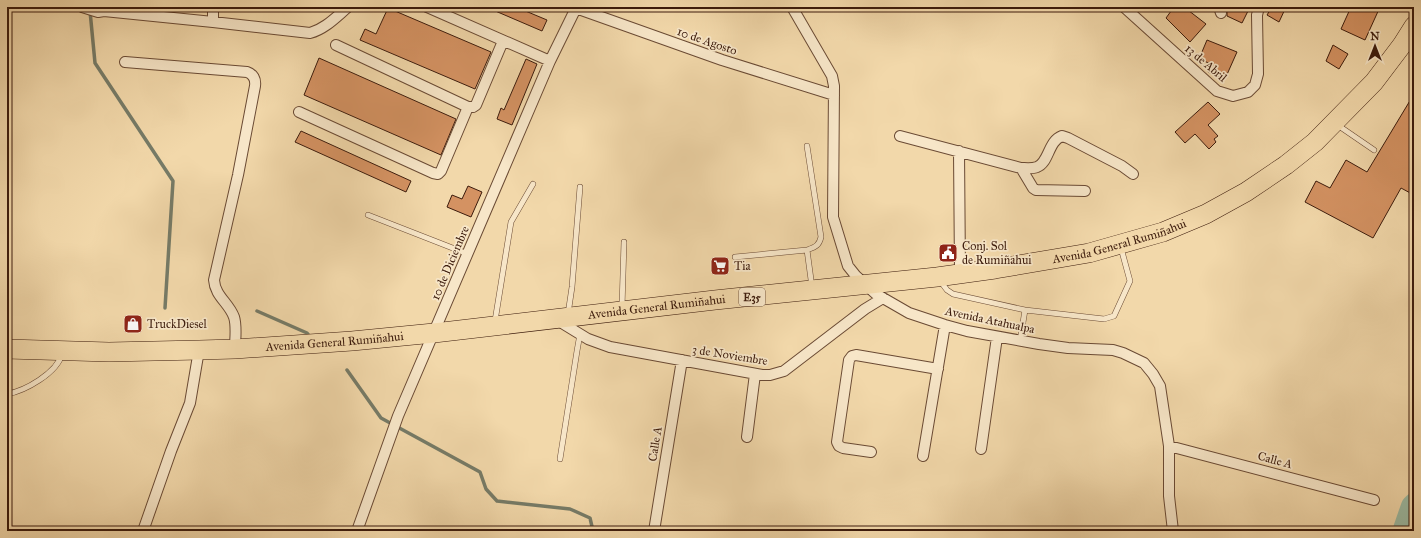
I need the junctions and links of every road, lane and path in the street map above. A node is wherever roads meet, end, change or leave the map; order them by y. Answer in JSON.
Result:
{"nodes":[{"id":1,"x":82,"y":7,"type":"edge"},
{"id":2,"x":213,"y":7,"type":"edge"},
{"id":3,"x":348,"y":7,"type":"edge"},
{"id":4,"x":427,"y":7,"type":"edge"},
{"id":5,"x":575,"y":7,"type":"edge"},
{"id":6,"x":792,"y":7,"type":"edge"},
{"id":7,"x":1124,"y":7,"type":"edge"},
{"id":8,"x":1259,"y":7,"type":"edge"},
{"id":9,"x":213,"y":22,"type":"junction"},
{"id":10,"x":1414,"y":26,"type":"edge"},
{"id":11,"x":503,"y":41,"type":"junction"},
{"id":12,"x":336,"y":46,"type":"dead end"},
{"id":13,"x":550,"y":61,"type":"junction"},
{"id":14,"x":125,"y":62,"type":"dead end"},
{"id":15,"x":834,"y":95,"type":"junction"},
{"id":16,"x":468,"y":107,"type":"junction"},
{"id":17,"x":299,"y":112,"type":"dead end"},
{"id":18,"x":1334,"y":122,"type":"junction"},
{"id":19,"x":900,"y":136,"type":"dead end"},
{"id":20,"x":807,"y":146,"type":"dead end"},
{"id":21,"x":1374,"y":150,"type":"dead end"},
{"id":22,"x":959,"y":151,"type":"junction"},
{"id":23,"x":1021,"y":168,"type":"junction"},
{"id":24,"x":1133,"y":174,"type":"dead end"},
{"id":25,"x":533,"y":184,"type":"dead end"},
{"id":26,"x":580,"y":187,"type":"dead end"},
{"id":27,"x":1085,"y":191,"type":"dead end"},
{"id":28,"x":368,"y":215,"type":"dead end"},
{"id":29,"x":624,"y":242,"type":"dead end"},
{"id":30,"x":1120,"y":245,"type":"junction"},
{"id":31,"x":807,"y":250,"type":"junction"},
{"id":32,"x":468,"y":254,"type":"junction"},
{"id":33,"x":735,"y":257,"type":"dead end"},
{"id":34,"x":960,"y":273,"type":"junction"},
{"id":35,"x":937,"y":277,"type":"junction"},
{"id":36,"x":866,"y":284,"type":"junction"},
{"id":37,"x":812,"y":290,"type":"junction"},
{"id":38,"x":883,"y":298,"type":"junction"},
{"id":39,"x":1025,"y":310,"type":"junction"},
{"id":40,"x":622,"y":312,"type":"junction"},
{"id":41,"x":562,"y":319,"type":"junction"},
{"id":42,"x":945,"y":325,"type":"junction"},
{"id":43,"x":494,"y":327,"type":"junction"},
{"id":44,"x":434,"y":333,"type":"junction"},
{"id":45,"x":580,"y":334,"type":"junction"},
{"id":46,"x":997,"y":337,"type":"junction"},
{"id":47,"x":1020,"y":341,"type":"junction"},
{"id":48,"x":7,"y":349,"type":"edge"},
{"id":49,"x":235,"y":349,"type":"junction"},
{"id":50,"x":199,"y":350,"type":"junction"},
{"id":51,"x":62,"y":351,"type":"junction"},
{"id":52,"x":682,"y":360,"type":"junction"},
{"id":53,"x":938,"y":369,"type":"junction"},
{"id":54,"x":755,"y":374,"type":"junction"},
{"id":55,"x":7,"y":394,"type":"edge"},
{"id":56,"x":747,"y":437,"type":"dead end"},
{"id":57,"x":1169,"y":446,"type":"junction"},
{"id":58,"x":981,"y":449,"type":"dead end"},
{"id":59,"x":871,"y":452,"type":"dead end"},
{"id":60,"x":923,"y":456,"type":"dead end"},
{"id":61,"x":560,"y":459,"type":"dead end"},
{"id":62,"x":1374,"y":500,"type":"dead end"},
{"id":63,"x":143,"y":531,"type":"edge"},
{"id":64,"x":357,"y":531,"type":"edge"},
{"id":65,"x":654,"y":531,"type":"edge"},
{"id":66,"x":1173,"y":531,"type":"edge"}],
"edges":[{"from":1,"to":9,"type":"street"},
{"from":2,"to":9,"type":"street"},
{"from":3,"to":9,"type":"street"},
{"from":4,"to":11,"type":"street"},
{"from":5,"to":13,"type":"street","name":"10 de Diciembre"},
{"from":5,"to":15,"type":"street","name":"10 de Agosto"},
{"from":6,"to":15,"type":"street","name":"Avenida Atahualpa"},
{"from":7,"to":8,"type":"street","name":"13 de Abril"},
{"from":10,"to":18,"type":"highway","name":"Avenida General Rumiñahui","number":"E35"},
{"from":11,"to":13,"type":"street"},
{"from":11,"to":16,"type":"street"},
{"from":12,"to":16,"type":"street"},
{"from":13,"to":32,"type":"street","name":"10 de Diciembre"},
{"from":14,"to":49,"type":"street"},
{"from":15,"to":36,"type":"street","name":"Avenida Atahualpa"},
{"from":16,"to":17,"type":"street"},
{"from":18,"to":21,"type":"lane"},
{"from":18,"to":30,"type":"highway","name":"Avenida General Rumiñahui","number":"E35"},
{"from":19,"to":22,"type":"street"},
{"from":20,"to":31,"type":"lane"},
{"from":22,"to":23,"type":"street"},
{"from":22,"to":34,"type":"street"},
{"from":23,"to":24,"type":"street"},
{"from":23,"to":27,"type":"street"},
{"from":25,"to":43,"type":"lane"},
{"from":26,"to":41,"type":"lane"},
{"from":28,"to":32,"type":"lane"},
{"from":29,"to":40,"type":"lane"},
{"from":30,"to":34,"type":"highway","name":"Avenida General Rumiñahui","number":"E35"},
{"from":30,"to":39,"type":"lane"},
{"from":31,"to":33,"type":"lane"},
{"from":31,"to":37,"type":"lane"},
{"from":32,"to":44,"type":"street","name":"10 de Diciembre"},
{"from":34,"to":35,"type":"highway","name":"Avenida General Rumiñahui","number":"E35"},
{"from":35,"to":36,"type":"highway","name":"Avenida General Rumiñahui","number":"E35"},
{"from":35,"to":39,"type":"lane"},
{"from":36,"to":37,"type":"highway","name":"Avenida General Rumiñahui","number":"E35"},
{"from":36,"to":38,"type":"street","name":"Avenida Atahualpa"},
{"from":37,"to":40,"type":"highway","name":"Avenida General Rumiñahui","number":"E35"},
{"from":38,"to":42,"type":"street","name":"Avenida Atahualpa"},
{"from":38,"to":54,"type":"street","name":"3 de Noviembre"},
{"from":39,"to":47,"type":"lane"},
{"from":40,"to":41,"type":"highway","name":"Avenida General Rumiñahui","number":"E35"},
{"from":41,"to":43,"type":"highway","name":"Avenida General Rumiñahui","number":"E35"},
{"from":41,"to":45,"type":"street","name":"3 de Noviembre"},
{"from":42,"to":46,"type":"street","name":"Avenida Atahualpa"},
{"from":42,"to":53,"type":"street"},
{"from":43,"to":44,"type":"highway","name":"Avenida General Rumiñahui","number":"E35"},
{"from":44,"to":49,"type":"highway","name":"Avenida General Rumiñahui","number":"E35"},
{"from":44,"to":64,"type":"street","name":"10 de Diciembre"},
{"from":45,"to":52,"type":"street","name":"3 de Noviembre"},
{"from":45,"to":61,"type":"lane"},
{"from":46,"to":47,"type":"street","name":"Avenida Atahualpa"},
{"from":46,"to":58,"type":"street"},
{"from":47,"to":57,"type":"street","name":"Avenida Atahualpa"},
{"from":48,"to":51,"type":"highway","name":"Avenida General Rumiñahui","number":"E35"},
{"from":49,"to":50,"type":"highway","name":"Avenida General Rumiñahui","number":"E35"},
{"from":50,"to":51,"type":"highway","name":"Avenida General Rumiñahui","number":"E35"},
{"from":50,"to":63,"type":"street"},
{"from":51,"to":55,"type":"lane"},
{"from":52,"to":54,"type":"street","name":"3 de Noviembre"},
{"from":52,"to":65,"type":"street","name":"Calle A"},
{"from":53,"to":59,"type":"street"},
{"from":53,"to":60,"type":"street"},
{"from":54,"to":56,"type":"street"},
{"from":57,"to":62,"type":"street","name":"Calle A"},
{"from":57,"to":66,"type":"street","name":"Avenida Atahualpa"}]}
